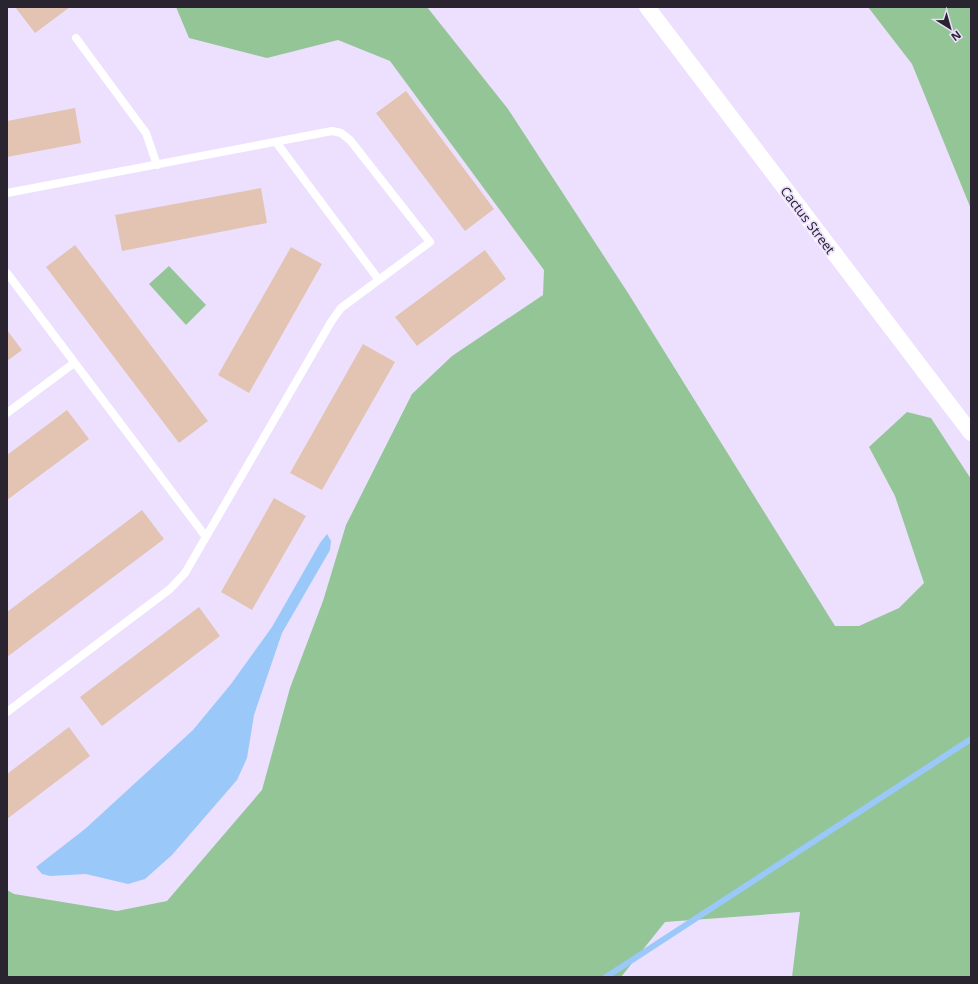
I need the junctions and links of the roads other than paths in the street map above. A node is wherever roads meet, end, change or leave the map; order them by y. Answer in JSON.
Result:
{"nodes":[{"id":1,"x":647,"y":7,"type":"edge"},
{"id":2,"x":76,"y":38,"type":"dead end"},
{"id":3,"x":276,"y":142,"type":"junction"},
{"id":4,"x":157,"y":164,"type":"junction"},
{"id":5,"x":7,"y":193,"type":"edge"},
{"id":6,"x":7,"y":274,"type":"edge"},
{"id":7,"x":379,"y":280,"type":"junction"},
{"id":8,"x":74,"y":362,"type":"junction"},
{"id":9,"x":7,"y":413,"type":"edge"},
{"id":10,"x":971,"y":433,"type":"edge"},
{"id":11,"x":206,"y":537,"type":"junction"},
{"id":12,"x":7,"y":712,"type":"edge"}],
"edges":[{"from":1,"to":10,"type":"street","name":"Cactus Street"},
{"from":2,"to":4,"type":"lane"},
{"from":3,"to":4,"type":"lane"},
{"from":3,"to":7,"type":"lane"},
{"from":3,"to":7,"type":"lane"},
{"from":4,"to":5,"type":"lane"},
{"from":6,"to":8,"type":"lane"},
{"from":7,"to":11,"type":"lane"},
{"from":8,"to":9,"type":"lane"},
{"from":8,"to":11,"type":"lane"},
{"from":11,"to":12,"type":"lane"}]}
